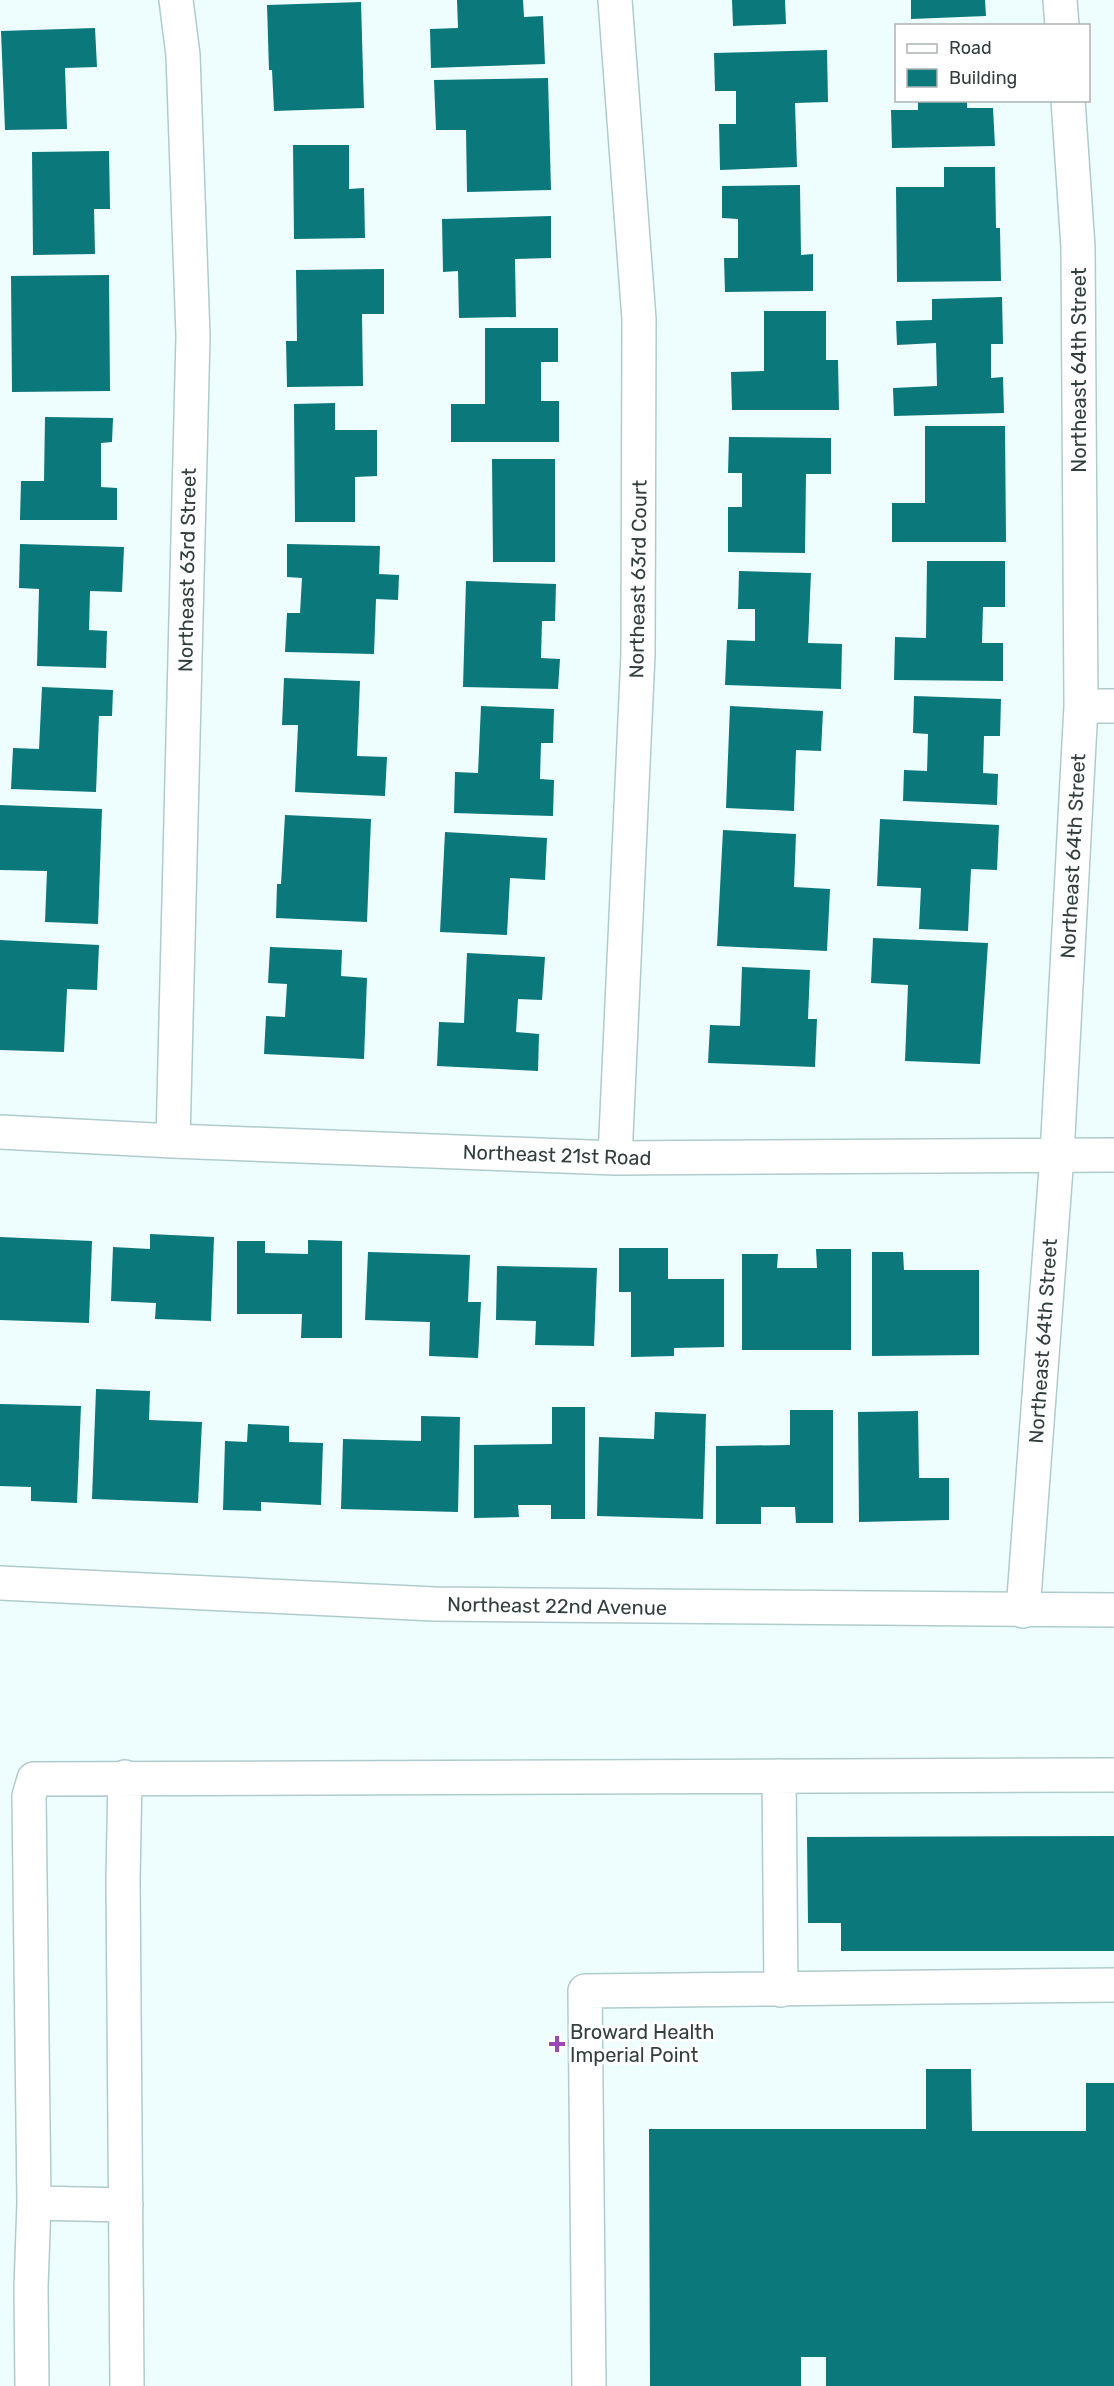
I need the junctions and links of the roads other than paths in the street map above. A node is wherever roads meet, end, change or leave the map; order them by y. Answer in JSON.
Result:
{"nodes":[{"id":1,"x":176,"y":0,"type":"edge"},
{"id":2,"x":615,"y":0,"type":"edge"},
{"id":3,"x":1060,"y":0,"type":"edge"},
{"id":4,"x":1062,"y":24,"type":"edge"},
{"id":5,"x":1068,"y":102,"type":"edge"},
{"id":6,"x":1081,"y":706,"type":"junction"},
{"id":7,"x":1114,"y":706,"type":"edge"},
{"id":8,"x":0,"y":1132,"type":"edge"},
{"id":9,"x":173,"y":1142,"type":"junction"},
{"id":10,"x":1058,"y":1155,"type":"junction"},
{"id":11,"x":1114,"y":1155,"type":"edge"},
{"id":12,"x":615,"y":1158,"type":"junction"},
{"id":13,"x":0,"y":1583,"type":"edge"},
{"id":14,"x":1114,"y":1610,"type":"edge"},
{"id":15,"x":1023,"y":1611,"type":"junction"},
{"id":16,"x":1114,"y":1775,"type":"edge"},
{"id":17,"x":779,"y":1776,"type":"junction"},
{"id":18,"x":125,"y":1777,"type":"junction"},
{"id":19,"x":1114,"y":1985,"type":"edge"},
{"id":20,"x":781,"y":1990,"type":"junction"},
{"id":21,"x":34,"y":2203,"type":"junction"},
{"id":22,"x":126,"y":2205,"type":"junction"},
{"id":23,"x":32,"y":2386,"type":"edge"},
{"id":24,"x":127,"y":2386,"type":"edge"},
{"id":25,"x":589,"y":2386,"type":"edge"}],
"edges":[{"from":1,"to":9,"type":"street","name":"Northeast 63rd Street"},
{"from":2,"to":12,"type":"street","name":"Northeast 63rd Court"},
{"from":3,"to":4,"type":"street"},
{"from":5,"to":6,"type":"street","name":"Northeast 64th Street"},
{"from":6,"to":7,"type":"street"},
{"from":6,"to":10,"type":"street","name":"Northeast 64th Street"},
{"from":8,"to":9,"type":"street","name":"Northeast 21st Road"},
{"from":9,"to":12,"type":"street","name":"Northeast 21st Road"},
{"from":10,"to":11,"type":"street","name":"Northeast 21st Road"},
{"from":10,"to":12,"type":"street","name":"Northeast 21st Road"},
{"from":10,"to":15,"type":"street","name":"Northeast 64th Street"},
{"from":13,"to":15,"type":"street","name":"Northeast 22nd Avenue"},
{"from":14,"to":15,"type":"street","name":"Northeast 22nd Avenue"},
{"from":16,"to":17,"type":"street"},
{"from":17,"to":18,"type":"street"},
{"from":17,"to":20,"type":"street"},
{"from":18,"to":21,"type":"street"},
{"from":18,"to":22,"type":"street"},
{"from":19,"to":20,"type":"street"},
{"from":20,"to":25,"type":"street"},
{"from":21,"to":22,"type":"street"},
{"from":21,"to":23,"type":"street"},
{"from":22,"to":24,"type":"street"}]}
